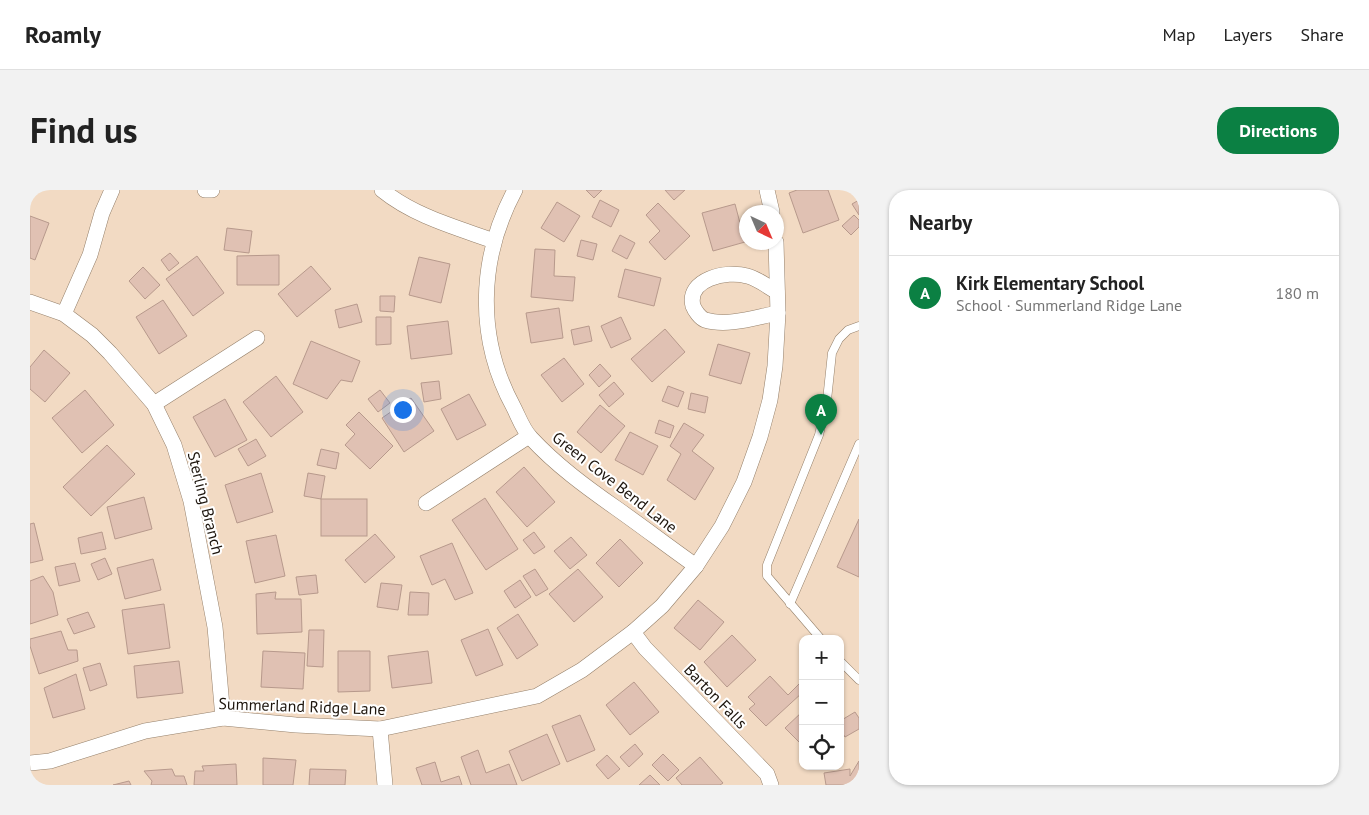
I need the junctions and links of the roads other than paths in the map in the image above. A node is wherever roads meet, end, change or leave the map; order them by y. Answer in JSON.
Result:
{"nodes":[{"id":1,"x":112,"y":190,"type":"edge"},
{"id":2,"x":205,"y":190,"type":"edge"},
{"id":3,"x":212,"y":190,"type":"edge"},
{"id":4,"x":382,"y":190,"type":"edge"},
{"id":5,"x":515,"y":190,"type":"edge"},
{"id":6,"x":767,"y":190,"type":"edge"},
{"id":7,"x":770,"y":205,"type":"edge"},
{"id":8,"x":494,"y":241,"type":"junction"},
{"id":9,"x":776,"y":250,"type":"edge"},
{"id":10,"x":778,"y":292,"type":"junction"},
{"id":11,"x":30,"y":302,"type":"edge"},
{"id":12,"x":778,"y":313,"type":"junction"},
{"id":13,"x":64,"y":314,"type":"junction"},
{"id":14,"x":859,"y":326,"type":"edge"},
{"id":15,"x":258,"y":338,"type":"dead end"},
{"id":16,"x":154,"y":404,"type":"junction"},
{"id":17,"x":529,"y":436,"type":"junction"},
{"id":18,"x":859,"y":444,"type":"edge"},
{"id":19,"x":426,"y":503,"type":"dead end"},
{"id":20,"x":696,"y":566,"type":"junction"},
{"id":21,"x":790,"y":604,"type":"junction"},
{"id":22,"x":633,"y":632,"type":"junction"},
{"id":23,"x":817,"y":635,"type":"edge"},
{"id":24,"x":844,"y":664,"type":"edge"},
{"id":25,"x":859,"y":680,"type":"edge"},
{"id":26,"x":223,"y":718,"type":"junction"},
{"id":27,"x":380,"y":728,"type":"junction"},
{"id":28,"x":30,"y":764,"type":"edge"},
{"id":29,"x":384,"y":785,"type":"edge"},
{"id":30,"x":771,"y":785,"type":"edge"}],
"edges":[{"from":1,"to":13,"type":"street"},
{"from":2,"to":3,"type":"street"},
{"from":4,"to":8,"type":"street"},
{"from":5,"to":8,"type":"street","name":"Green Cove Bend Lane"},
{"from":6,"to":7,"type":"street"},
{"from":8,"to":17,"type":"street","name":"Green Cove Bend Lane"},
{"from":9,"to":10,"type":"street","name":"Summerland Ridge Lane"},
{"from":10,"to":12,"type":"street","name":"Summerland Ridge Lane"},
{"from":10,"to":12,"type":"street"},
{"from":11,"to":13,"type":"street","name":"Sterling Branch"},
{"from":12,"to":20,"type":"street","name":"Summerland Ridge Lane"},
{"from":13,"to":16,"type":"street","name":"Sterling Branch"},
{"from":14,"to":21,"type":"lane"},
{"from":15,"to":16,"type":"street"},
{"from":16,"to":26,"type":"street","name":"Sterling Branch"},
{"from":17,"to":19,"type":"street"},
{"from":17,"to":20,"type":"street","name":"Green Cove Bend Lane"},
{"from":18,"to":21,"type":"lane"},
{"from":20,"to":22,"type":"street","name":"Summerland Ridge Lane"},
{"from":21,"to":23,"type":"lane"},
{"from":22,"to":27,"type":"street","name":"Summerland Ridge Lane"},
{"from":22,"to":30,"type":"street","name":"Barton Falls"},
{"from":24,"to":25,"type":"lane"},
{"from":26,"to":27,"type":"street","name":"Summerland Ridge Lane"},
{"from":26,"to":28,"type":"street","name":"Summerland Ridge Lane"},
{"from":27,"to":29,"type":"street"}]}
